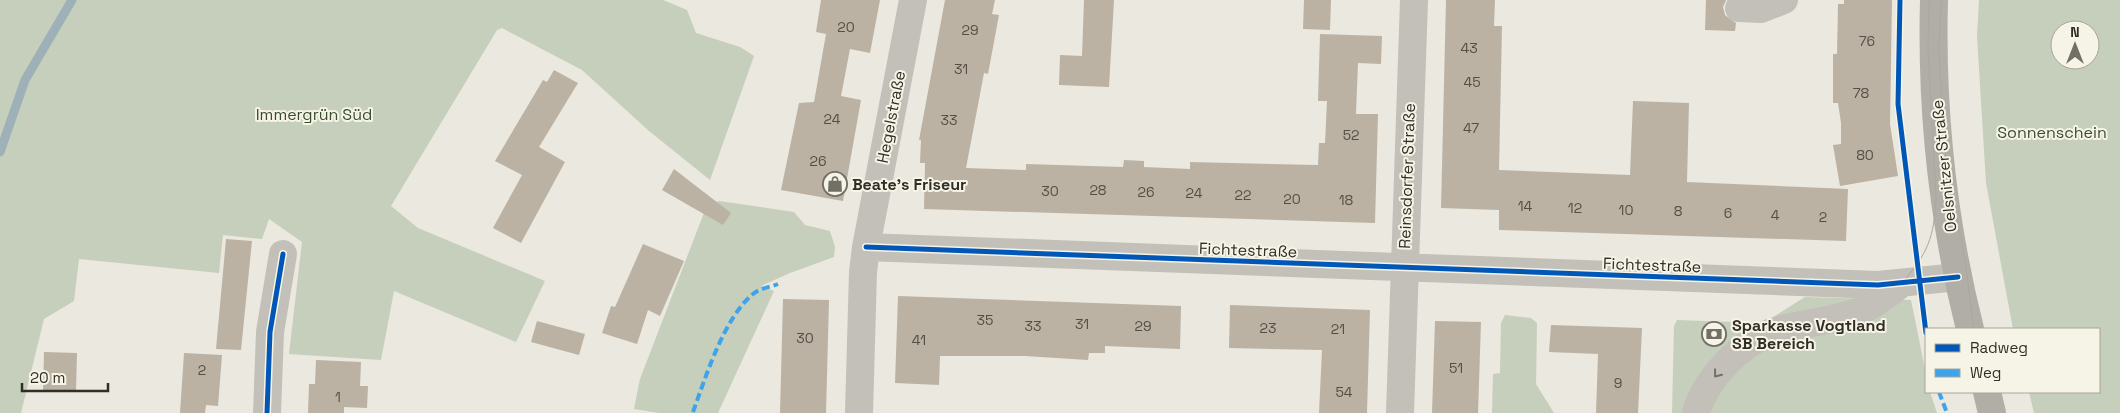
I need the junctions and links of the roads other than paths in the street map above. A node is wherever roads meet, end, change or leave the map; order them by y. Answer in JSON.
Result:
{"nodes":[{"id":1,"x":913,"y":0,"type":"edge"},
{"id":2,"x":1414,"y":0,"type":"edge"},
{"id":3,"x":1784,"y":0,"type":"edge"},
{"id":4,"x":1934,"y":0,"type":"edge"},
{"id":5,"x":1739,"y":8,"type":"dead end"},
{"id":6,"x":866,"y":247,"type":"junction"},
{"id":7,"x":283,"y":254,"type":"dead end"},
{"id":8,"x":1403,"y":269,"type":"junction"},
{"id":9,"x":1958,"y":278,"type":"junction"},
{"id":10,"x":1890,"y":284,"type":"junction"},
{"id":11,"x":1970,"y":328,"type":"edge"},
{"id":12,"x":1981,"y":393,"type":"edge"},
{"id":13,"x":1986,"y":393,"type":"edge"},
{"id":14,"x":267,"y":413,"type":"edge"},
{"id":15,"x":859,"y":413,"type":"edge"},
{"id":16,"x":1400,"y":413,"type":"edge"},
{"id":17,"x":1696,"y":413,"type":"edge"},
{"id":18,"x":1983,"y":413,"type":"edge"},
{"id":19,"x":1992,"y":413,"type":"edge"}],
"edges":[{"from":1,"to":6,"type":"street","name":"Hegelstraße"},
{"from":2,"to":8,"type":"street","name":"Reinsdorfer Straße"},
{"from":3,"to":5,"type":"street"},
{"from":4,"to":9,"type":"main road","name":"Oelsnitzer Straße"},
{"from":6,"to":8,"type":"street","name":"Fichtestraße"},
{"from":6,"to":15,"type":"street","name":"Hegelstraße"},
{"from":7,"to":14,"type":"street"},
{"from":8,"to":10,"type":"street","name":"Fichtestraße"},
{"from":8,"to":16,"type":"street","name":"Reinsdorfer Straße"},
{"from":9,"to":10,"type":"street","name":"Fichtestraße"},
{"from":9,"to":11,"type":"main road","name":"Oelsnitzer Straße"},
{"from":10,"to":17,"type":"street","one_way":true},
{"from":12,"to":18,"type":"street"},
{"from":13,"to":19,"type":"main road"}]}
